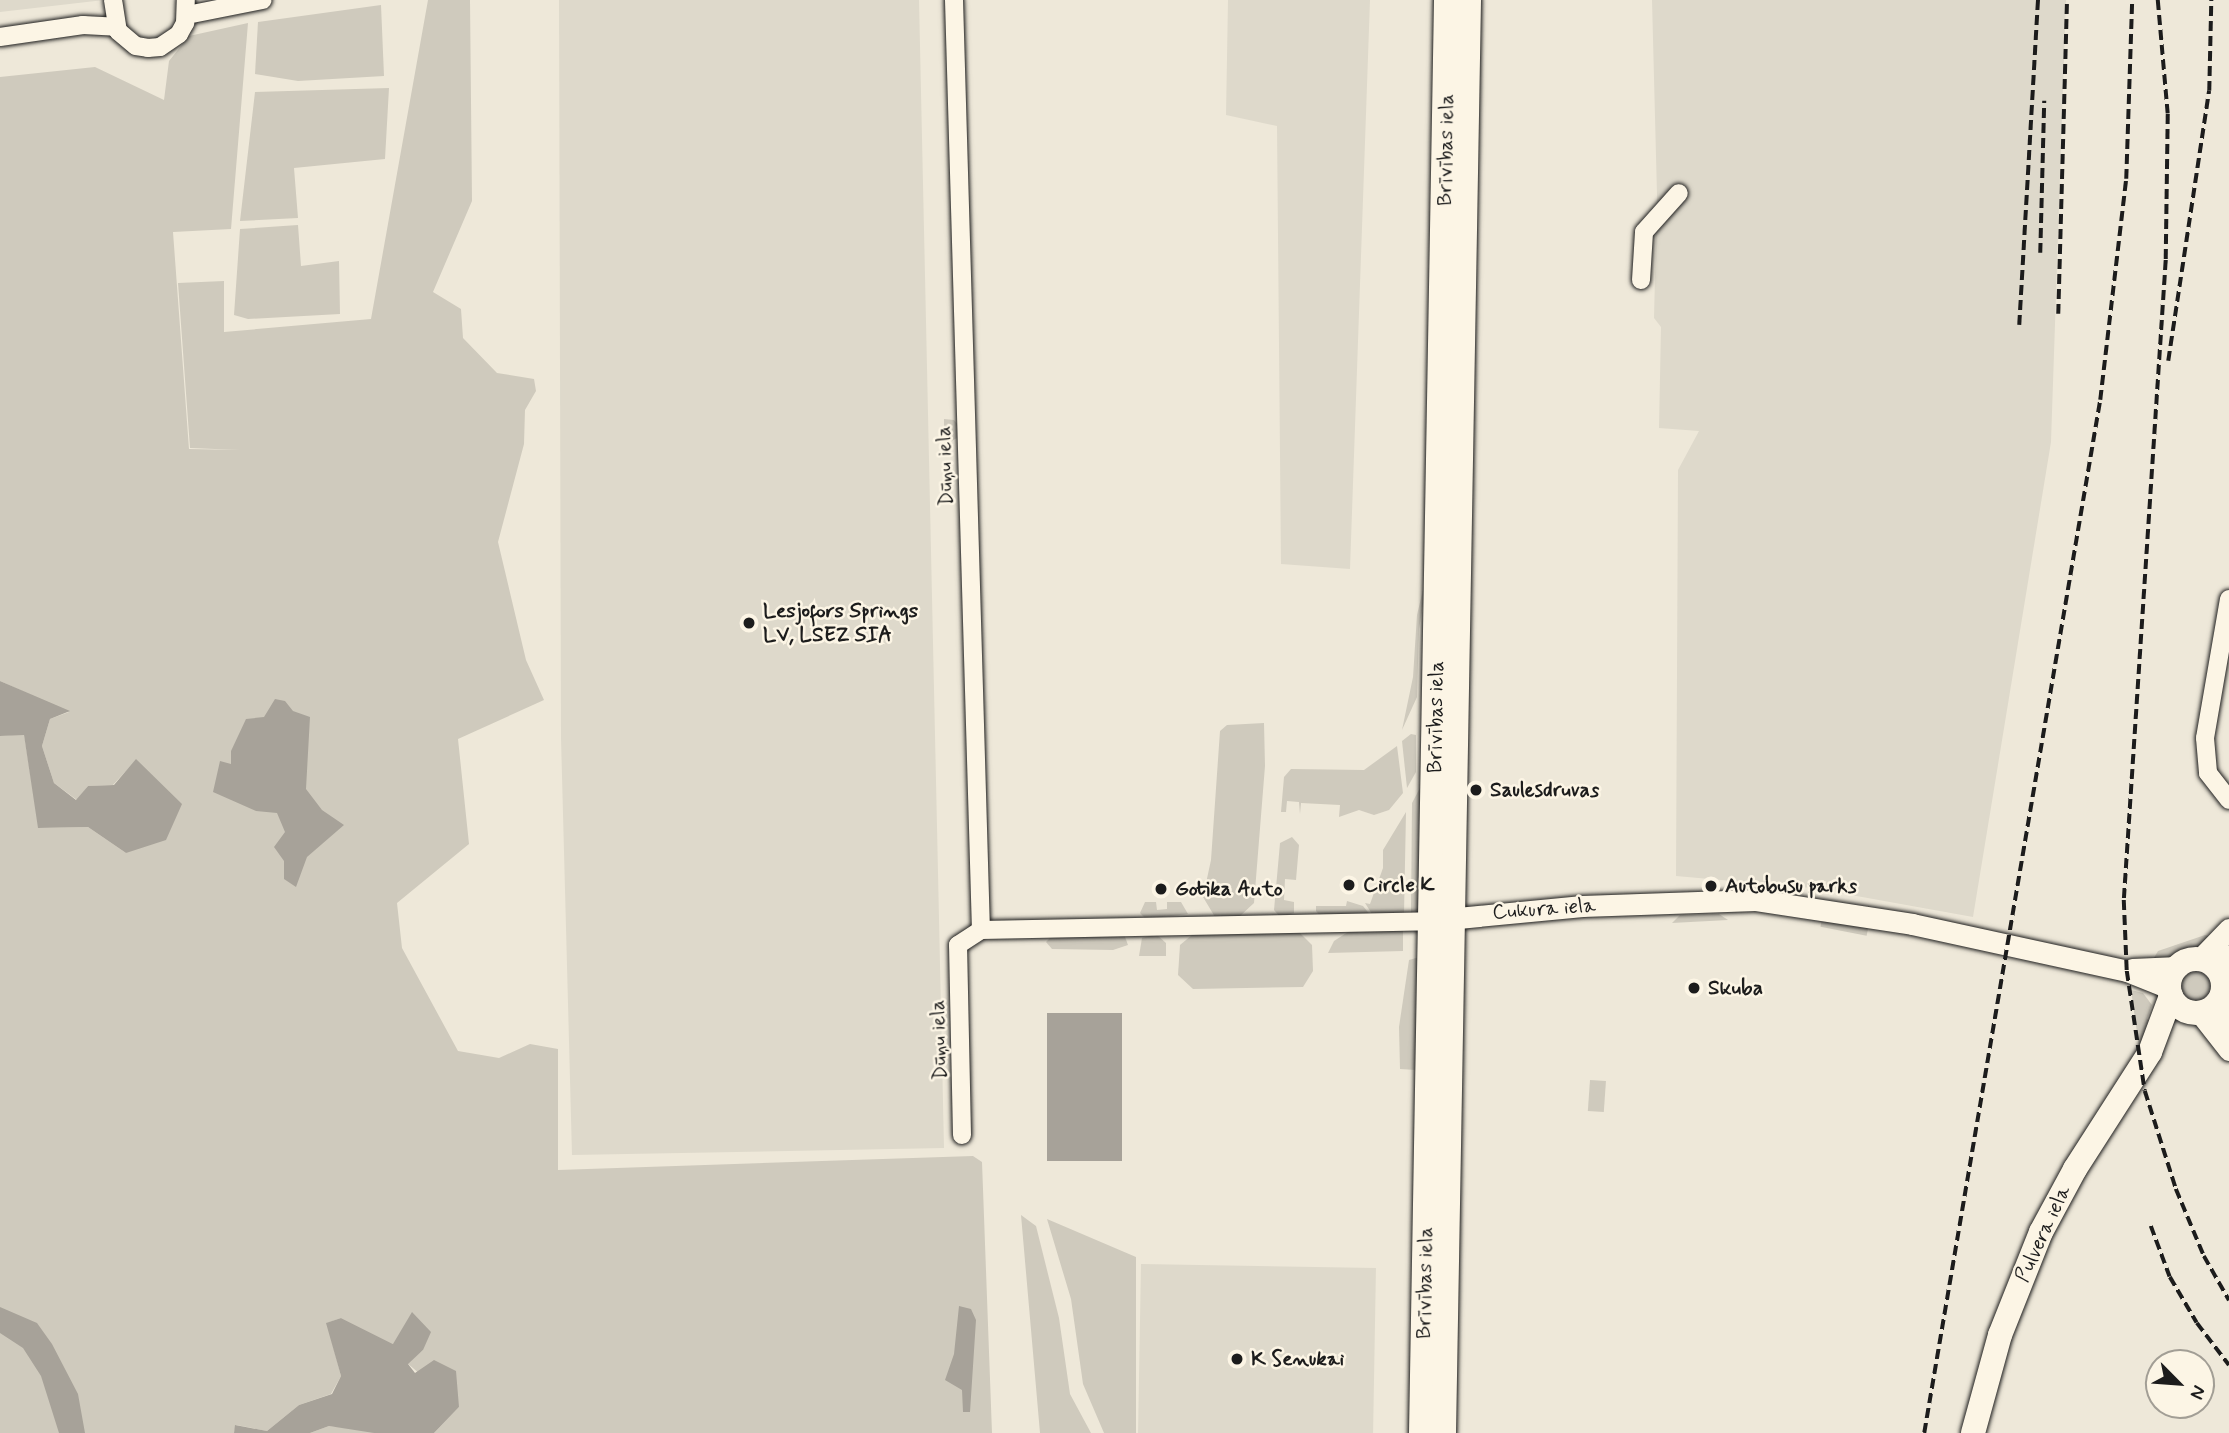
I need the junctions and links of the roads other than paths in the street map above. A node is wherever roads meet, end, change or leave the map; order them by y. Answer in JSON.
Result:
{"nodes":[{"id":1,"x":263,"y":0,"type":"edge"},
{"id":2,"x":954,"y":0,"type":"edge"},
{"id":3,"x":1446,"y":0,"type":"edge"},
{"id":4,"x":1469,"y":0,"type":"edge"},
{"id":5,"x":186,"y":5,"type":"edge"},
{"id":6,"x":114,"y":13,"type":"edge"},
{"id":7,"x":0,"y":37,"type":"edge"},
{"id":8,"x":1679,"y":192,"type":"dead end"},
{"id":9,"x":1642,"y":280,"type":"dead end"},
{"id":10,"x":2229,"y":599,"type":"edge"},
{"id":11,"x":2229,"y":800,"type":"edge"},
{"id":12,"x":1443,"y":920,"type":"junction"},
{"id":13,"x":2229,"y":929,"type":"edge"},
{"id":14,"x":981,"y":930,"type":"junction"},
{"id":15,"x":2225,"y":965,"type":"edge"},
{"id":16,"x":2179,"y":978,"type":"junction"},
{"id":17,"x":2205,"y":1009,"type":"junction"},
{"id":18,"x":2229,"y":1028,"type":"edge"},
{"id":19,"x":2229,"y":1050,"type":"edge"},
{"id":20,"x":2150,"y":1052,"type":"junction"},
{"id":21,"x":962,"y":1135,"type":"dead end"},
{"id":22,"x":1421,"y":1433,"type":"edge"},
{"id":23,"x":1444,"y":1433,"type":"edge"},
{"id":24,"x":1973,"y":1433,"type":"edge"}],
"edges":[{"from":1,"to":5,"type":"street"},
{"from":2,"to":14,"type":"street","name":"Dūņu iela"},
{"from":3,"to":12,"type":"highway","name":"Brīvības iela"},
{"from":4,"to":12,"type":"highway","name":"Brīvības iela"},
{"from":5,"to":6,"type":"street"},
{"from":6,"to":7,"type":"street"},
{"from":8,"to":9,"type":"street"},
{"from":10,"to":11,"type":"street"},
{"from":12,"to":14,"type":"street","name":"Cukura iela"},
{"from":12,"to":16,"type":"main road","name":"Cukura iela"},
{"from":12,"to":22,"type":"highway","name":"Brīvības iela"},
{"from":12,"to":23,"type":"highway","name":"Brīvības iela"},
{"from":13,"to":16,"type":"main road","name":"Pulvera iela"},
{"from":14,"to":21,"type":"street","name":"Dūņu iela"},
{"from":15,"to":16,"type":"highway"},
{"from":15,"to":17,"type":"highway"},
{"from":16,"to":17,"type":"highway"},
{"from":16,"to":20,"type":"highway","name":"Pulvera iela"},
{"from":17,"to":18,"type":"main road"},
{"from":17,"to":19,"type":"main road"},
{"from":17,"to":20,"type":"highway","name":"Pulvera iela"},
{"from":20,"to":24,"type":"highway","name":"Pulvera iela"}]}
